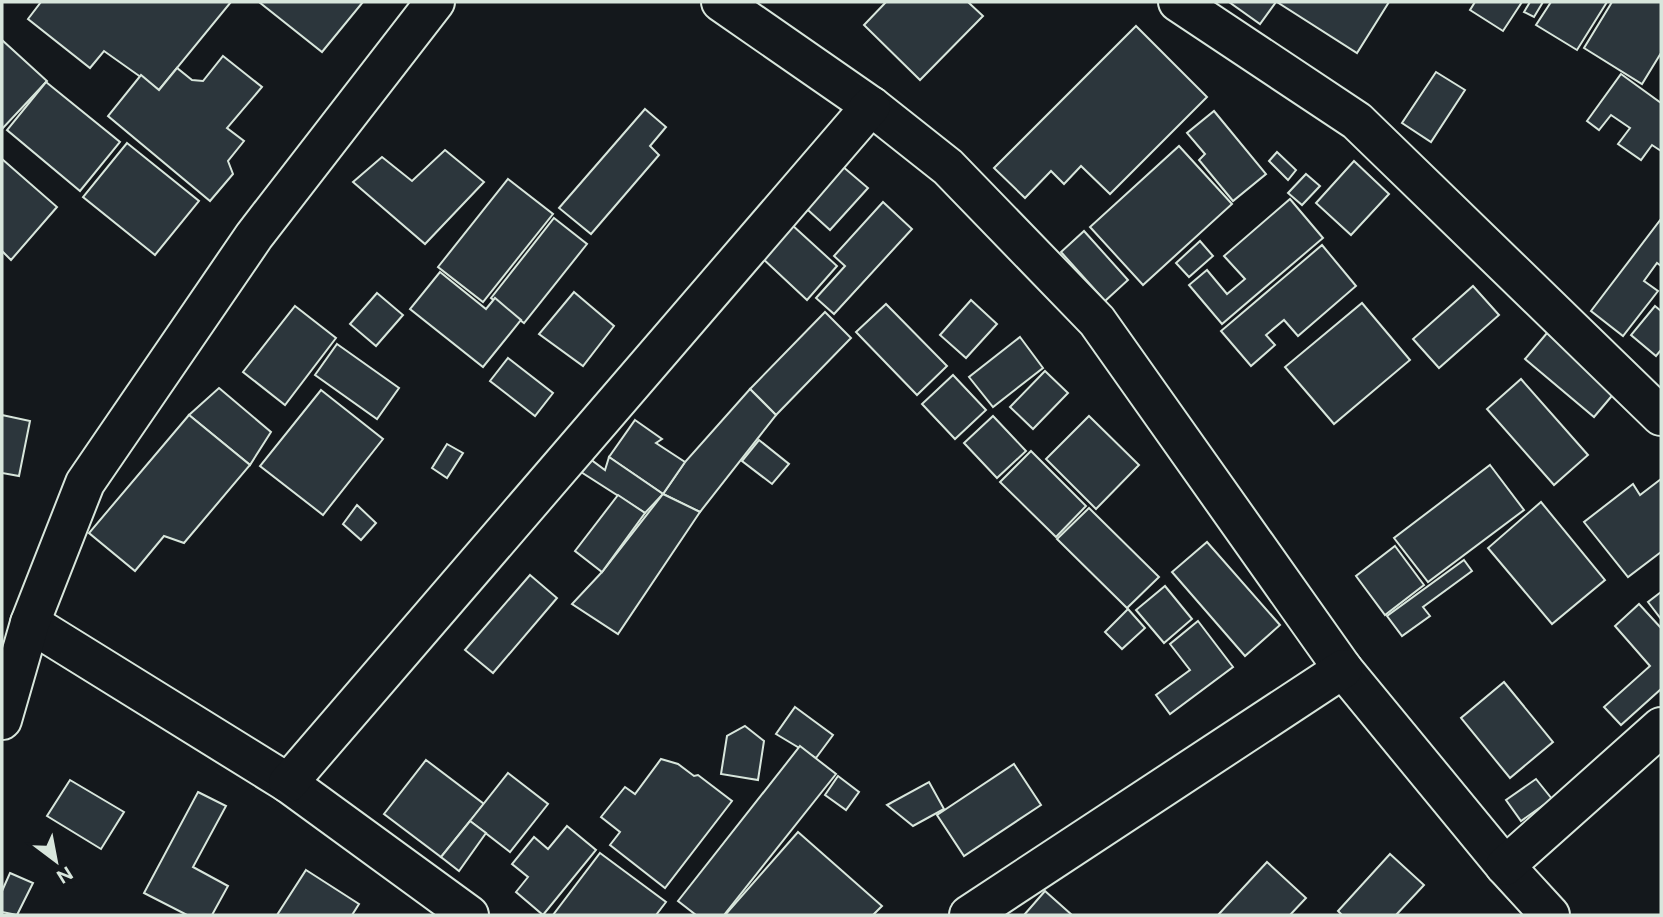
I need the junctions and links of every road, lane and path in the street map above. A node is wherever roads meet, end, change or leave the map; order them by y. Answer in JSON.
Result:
{"nodes":[{"id":1,"x":435,"y":2,"type":"edge"},
{"id":2,"x":721,"y":2,"type":"edge"},
{"id":3,"x":1178,"y":2,"type":"edge"},
{"id":4,"x":871,"y":106,"type":"junction"},
{"id":5,"x":1661,"y":416,"type":"edge"},
{"id":6,"x":30,"y":624,"type":"junction"},
{"id":7,"x":1343,"y":668,"type":"junction"},
{"id":8,"x":2,"y":720,"type":"edge"},
{"id":9,"x":1661,"y":727,"type":"edge"},
{"id":10,"x":288,"y":783,"type":"junction"},
{"id":11,"x":1505,"y":866,"type":"junction"},
{"id":12,"x":469,"y":915,"type":"edge"},
{"id":13,"x":969,"y":915,"type":"edge"},
{"id":14,"x":1550,"y":915,"type":"edge"}],
"edges":[{"from":1,"to":6,"type":"street"},
{"from":2,"to":4,"type":"street"},
{"from":3,"to":5,"type":"street"},
{"from":4,"to":7,"type":"street"},
{"from":4,"to":10,"type":"street"},
{"from":6,"to":8,"type":"street"},
{"from":6,"to":10,"type":"street"},
{"from":7,"to":11,"type":"street"},
{"from":7,"to":13,"type":"street"},
{"from":9,"to":11,"type":"street"},
{"from":10,"to":12,"type":"street"},
{"from":11,"to":14,"type":"street"}]}
